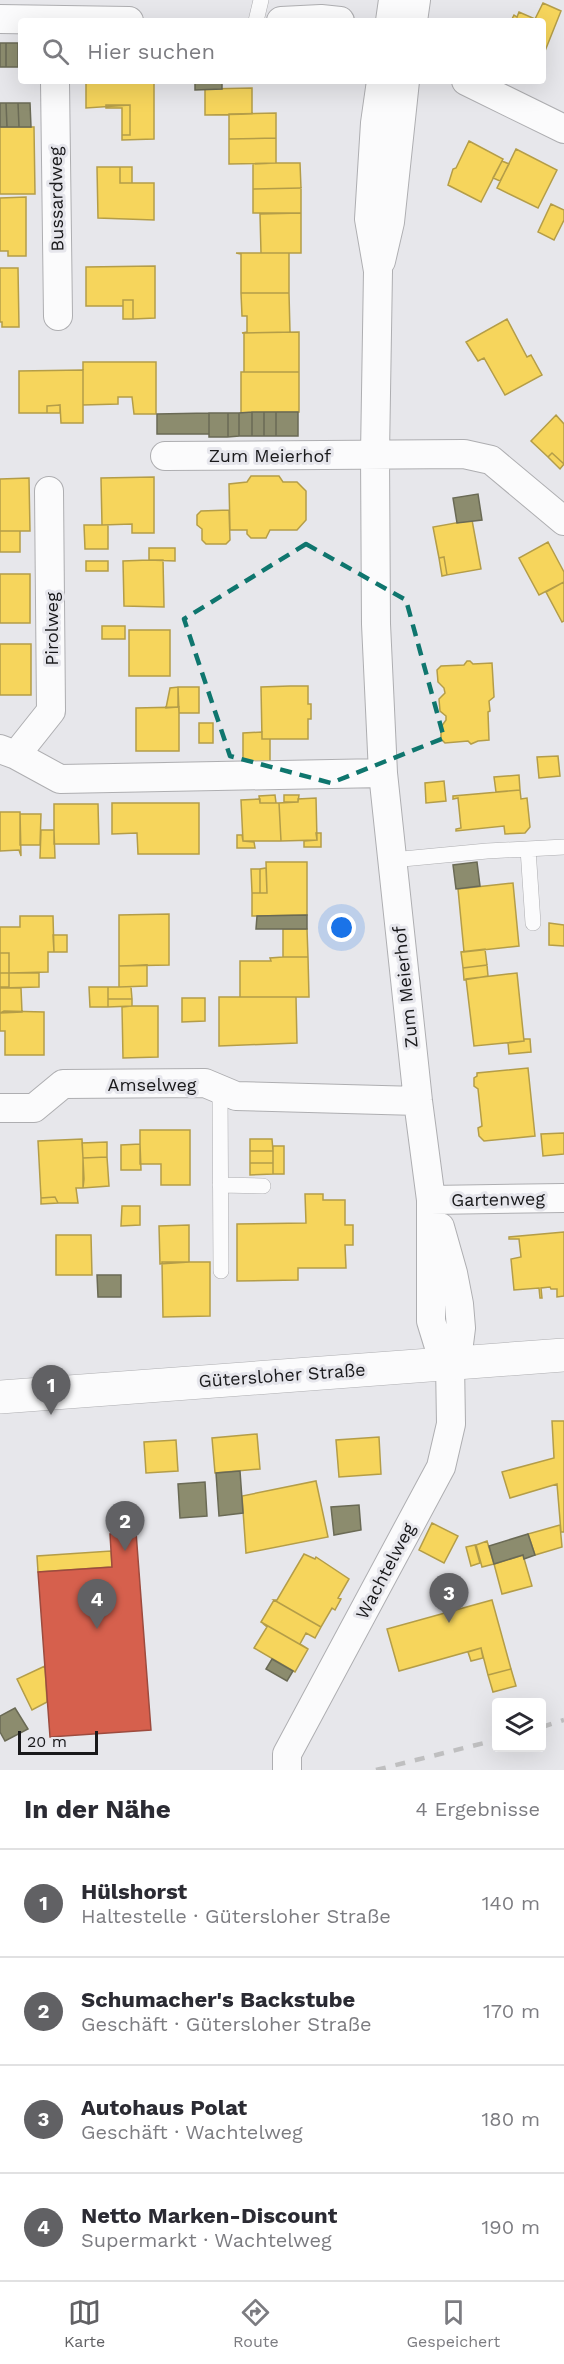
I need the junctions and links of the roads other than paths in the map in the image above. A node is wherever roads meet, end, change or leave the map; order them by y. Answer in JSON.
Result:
{"nodes":[{"id":1,"x":261,"y":0,"type":"edge"},
{"id":2,"x":393,"y":0,"type":"edge"},
{"id":3,"x":416,"y":0,"type":"edge"},
{"id":4,"x":257,"y":18,"type":"edge"},
{"id":5,"x":390,"y":18,"type":"edge"},
{"id":6,"x":413,"y":18,"type":"edge"},
{"id":7,"x":0,"y":19,"type":"edge"},
{"id":8,"x":18,"y":19,"type":"edge"},
{"id":9,"x":55,"y":84,"type":"edge"},
{"id":10,"x":381,"y":84,"type":"edge"},
{"id":11,"x":405,"y":84,"type":"edge"},
{"id":12,"x":472,"y":84,"type":"edge"},
{"id":13,"x":564,"y":129,"type":"edge"},
{"id":14,"x":378,"y":271,"type":"junction"},
{"id":15,"x":58,"y":316,"type":"dead end"},
{"id":16,"x":375,"y":454,"type":"junction"},
{"id":17,"x":165,"y":456,"type":"dead end"},
{"id":18,"x":49,"y":491,"type":"dead end"},
{"id":19,"x":564,"y":521,"type":"edge"},
{"id":20,"x":8,"y":752,"type":"edge"},
{"id":21,"x":383,"y":773,"type":"junction"},
{"id":22,"x":564,"y":847,"type":"edge"},
{"id":23,"x":528,"y":849,"type":"junction"},
{"id":24,"x":392,"y":860,"type":"junction"},
{"id":25,"x":533,"y":923,"type":"dead end"},
{"id":26,"x":220,"y":1090,"type":"junction"},
{"id":27,"x":418,"y":1101,"type":"junction"},
{"id":28,"x":0,"y":1107,"type":"edge"},
{"id":29,"x":220,"y":1185,"type":"junction"},
{"id":30,"x":263,"y":1186,"type":"dead end"},
{"id":31,"x":564,"y":1198,"type":"edge"},
{"id":32,"x":431,"y":1200,"type":"junction"},
{"id":33,"x":220,"y":1271,"type":"dead end"},
{"id":34,"x":564,"y":1355,"type":"edge"},
{"id":35,"x":450,"y":1363,"type":"junction"},
{"id":36,"x":0,"y":1397,"type":"edge"},
{"id":37,"x":287,"y":1770,"type":"edge"}],
"edges":[{"from":1,"to":4,"type":"lane"},
{"from":2,"to":5,"type":"street"},
{"from":3,"to":6,"type":"street"},
{"from":7,"to":8,"type":"street"},
{"from":9,"to":15,"type":"street","name":"Bussardweg"},
{"from":10,"to":14,"type":"street","name":"Zum Meierhof"},
{"from":11,"to":14,"type":"street","name":"Zum Meierhof"},
{"from":12,"to":13,"type":"street"},
{"from":14,"to":16,"type":"street","name":"Zum Meierhof"},
{"from":16,"to":17,"type":"street","name":"Zum Meierhof"},
{"from":16,"to":19,"type":"street"},
{"from":16,"to":21,"type":"street","name":"Zum Meierhof"},
{"from":18,"to":20,"type":"street","name":"Pirolweg"},
{"from":20,"to":21,"type":"street","name":"Pirolweg"},
{"from":21,"to":24,"type":"street","name":"Zum Meierhof"},
{"from":22,"to":23,"type":"lane"},
{"from":23,"to":24,"type":"lane"},
{"from":23,"to":25,"type":"lane"},
{"from":24,"to":27,"type":"street","name":"Zum Meierhof"},
{"from":26,"to":27,"type":"street","name":"Amselweg"},
{"from":26,"to":28,"type":"street","name":"Amselweg"},
{"from":26,"to":29,"type":"lane"},
{"from":27,"to":32,"type":"street","name":"Zum Meierhof"},
{"from":29,"to":30,"type":"lane"},
{"from":29,"to":33,"type":"lane"},
{"from":31,"to":32,"type":"street","name":"Gartenweg"},
{"from":32,"to":35,"type":"street","name":"Zum Meierhof"},
{"from":34,"to":35,"type":"main road","name":"Gütersloher Straße"},
{"from":35,"to":36,"type":"main road","name":"Gütersloher Straße"},
{"from":35,"to":37,"type":"street","name":"Wachtelweg"}]}
